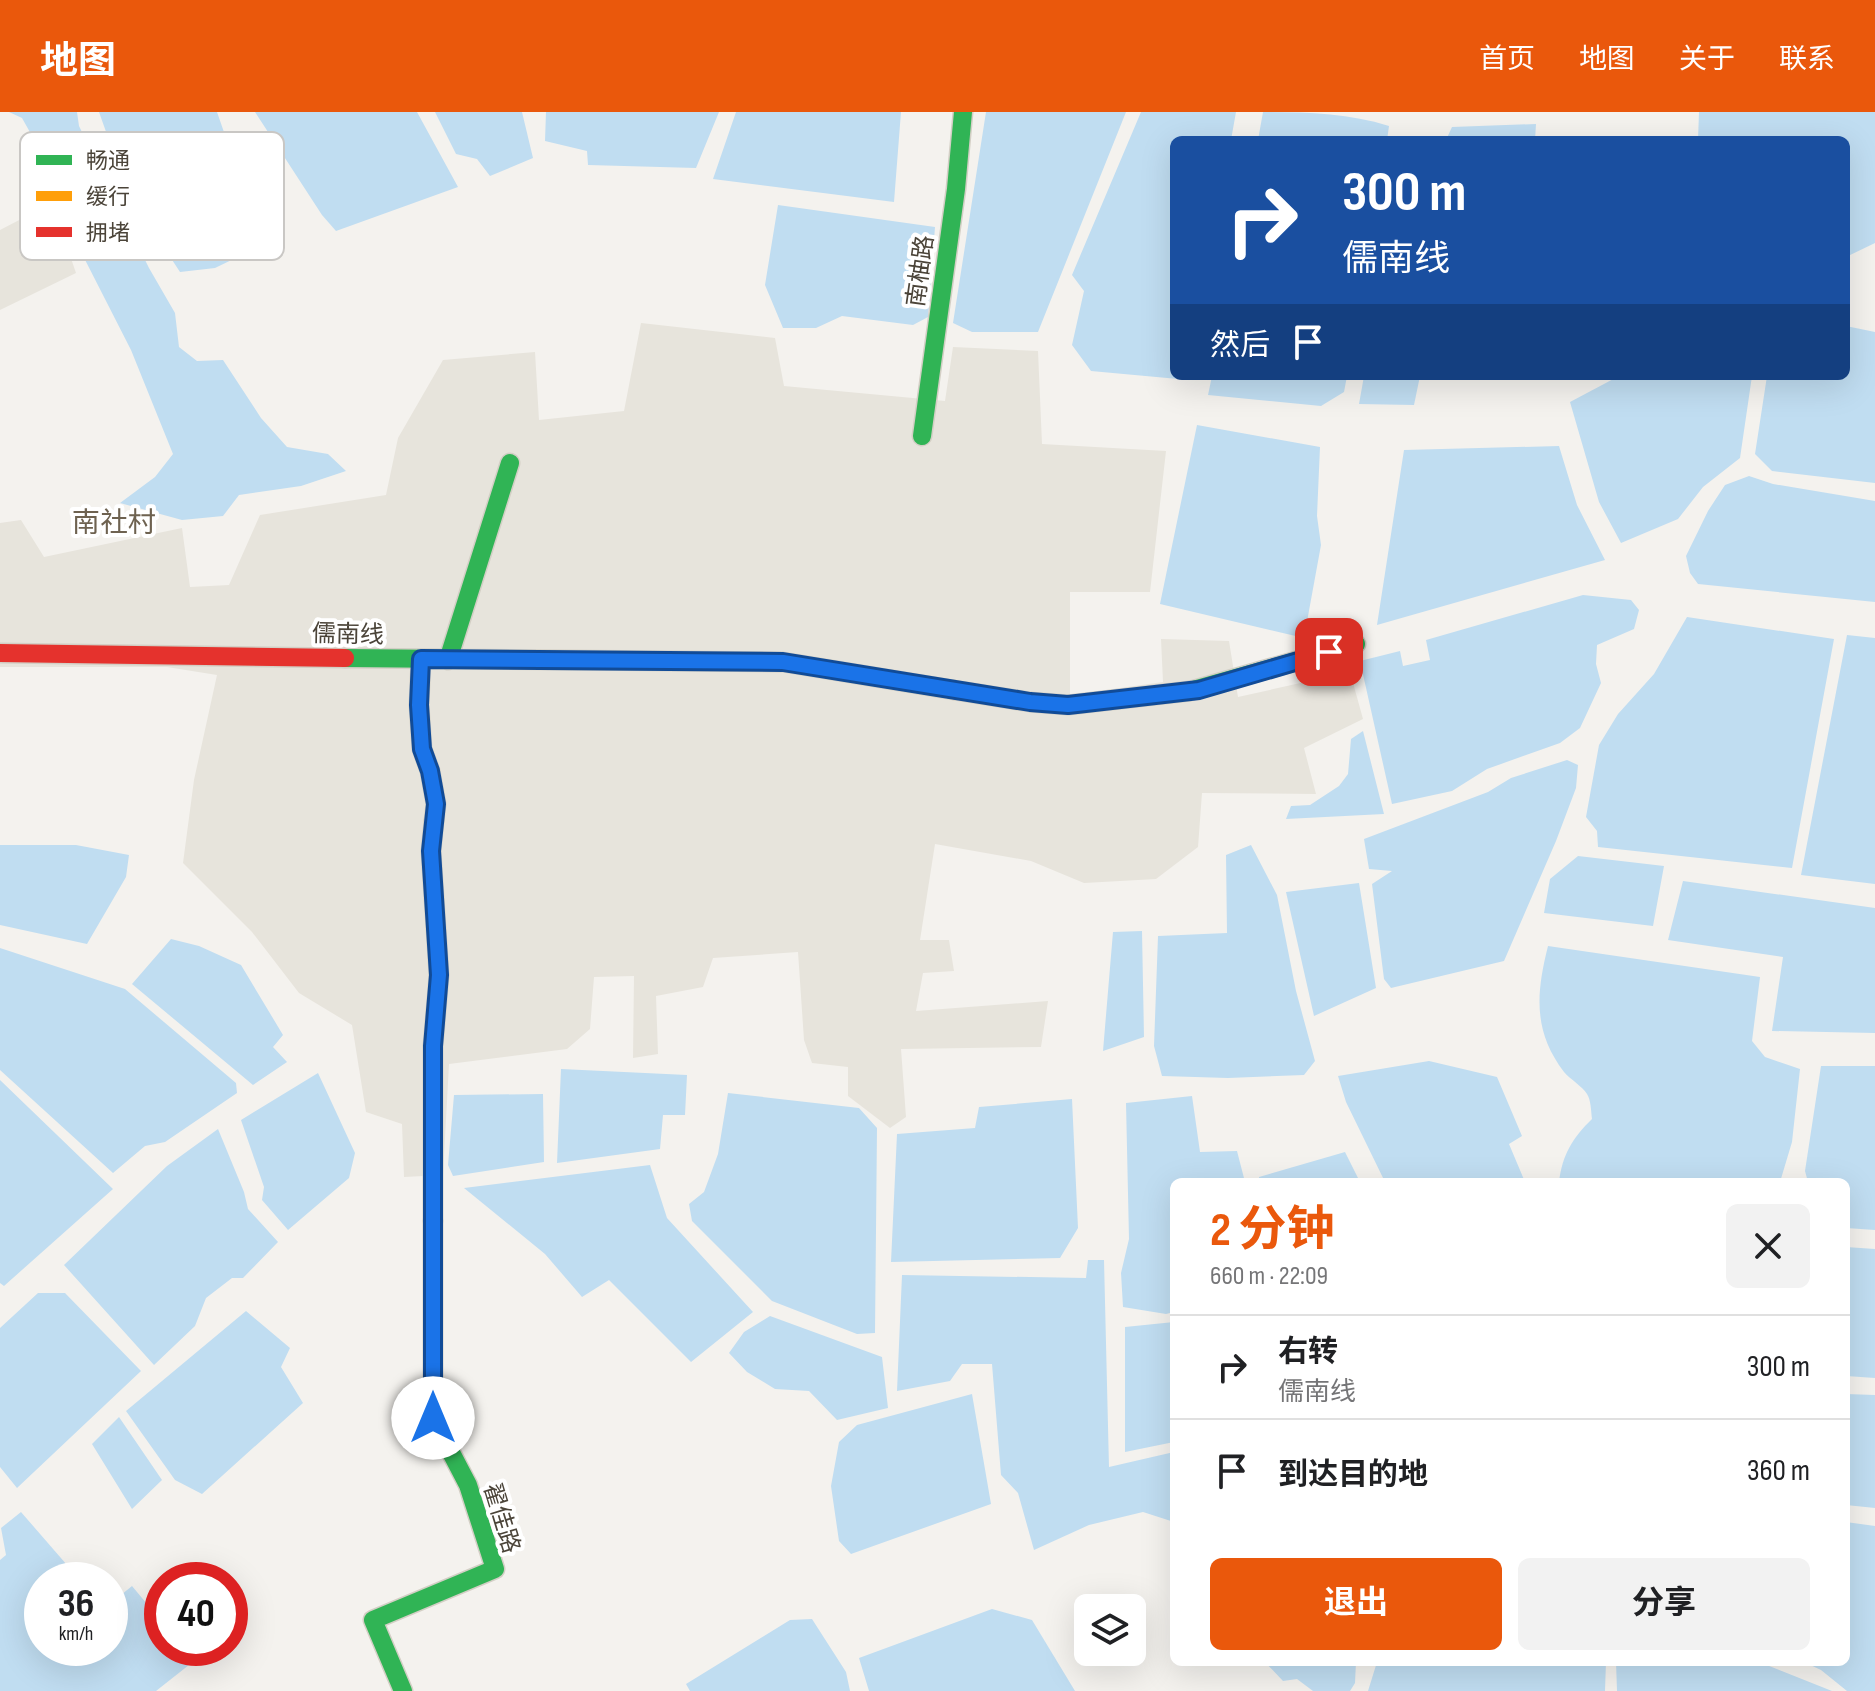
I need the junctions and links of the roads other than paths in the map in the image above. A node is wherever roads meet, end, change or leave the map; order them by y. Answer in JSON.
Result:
{"nodes":[{"id":1,"x":963,"y":112,"type":"edge"},
{"id":2,"x":922,"y":436,"type":"dead end"},
{"id":3,"x":510,"y":463,"type":"dead end"},
{"id":4,"x":1356,"y":644,"type":"dead end"},
{"id":5,"x":0,"y":653,"type":"edge"},
{"id":6,"x":421,"y":659,"type":"junction"},
{"id":7,"x":448,"y":660,"type":"junction"},
{"id":8,"x":403,"y":1691,"type":"edge"}],
"edges":[{"from":1,"to":2,"type":"street","name":"南柚路"},
{"from":3,"to":7,"type":"street"},
{"from":4,"to":7,"type":"street","name":"儒南线"},
{"from":5,"to":6,"type":"street","name":"儒南线"},
{"from":6,"to":7,"type":"street","name":"儒南线"},
{"from":6,"to":8,"type":"street","name":"翟佳路"}]}
